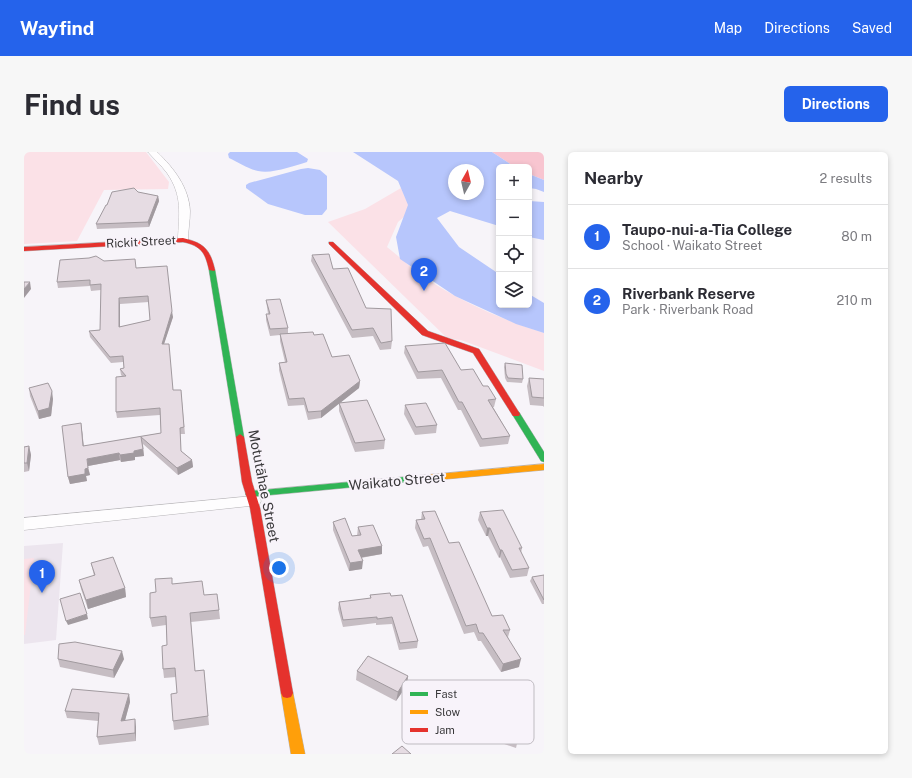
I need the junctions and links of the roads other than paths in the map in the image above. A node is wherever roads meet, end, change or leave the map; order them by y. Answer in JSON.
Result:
{"nodes":[{"id":1,"x":152,"y":152,"type":"edge"},
{"id":2,"x":183,"y":240,"type":"junction"},
{"id":3,"x":331,"y":243,"type":"dead end"},
{"id":4,"x":24,"y":249,"type":"edge"},
{"id":5,"x":544,"y":459,"type":"edge"},
{"id":6,"x":544,"y":467,"type":"edge"},
{"id":7,"x":252,"y":498,"type":"junction"},
{"id":8,"x":24,"y":524,"type":"edge"},
{"id":9,"x":298,"y":754,"type":"edge"}],
"edges":[{"from":1,"to":2,"type":"street","name":"Rickit Street"},
{"from":2,"to":4,"type":"street","name":"Rickit Street"},
{"from":2,"to":7,"type":"street","name":"Motutāhae Street"},
{"from":3,"to":5,"type":"street"},
{"from":6,"to":7,"type":"street","name":"Waikato Street"},
{"from":7,"to":8,"type":"street","name":"Waikato Street"},
{"from":7,"to":9,"type":"street","name":"Motutāhae Street"}]}
